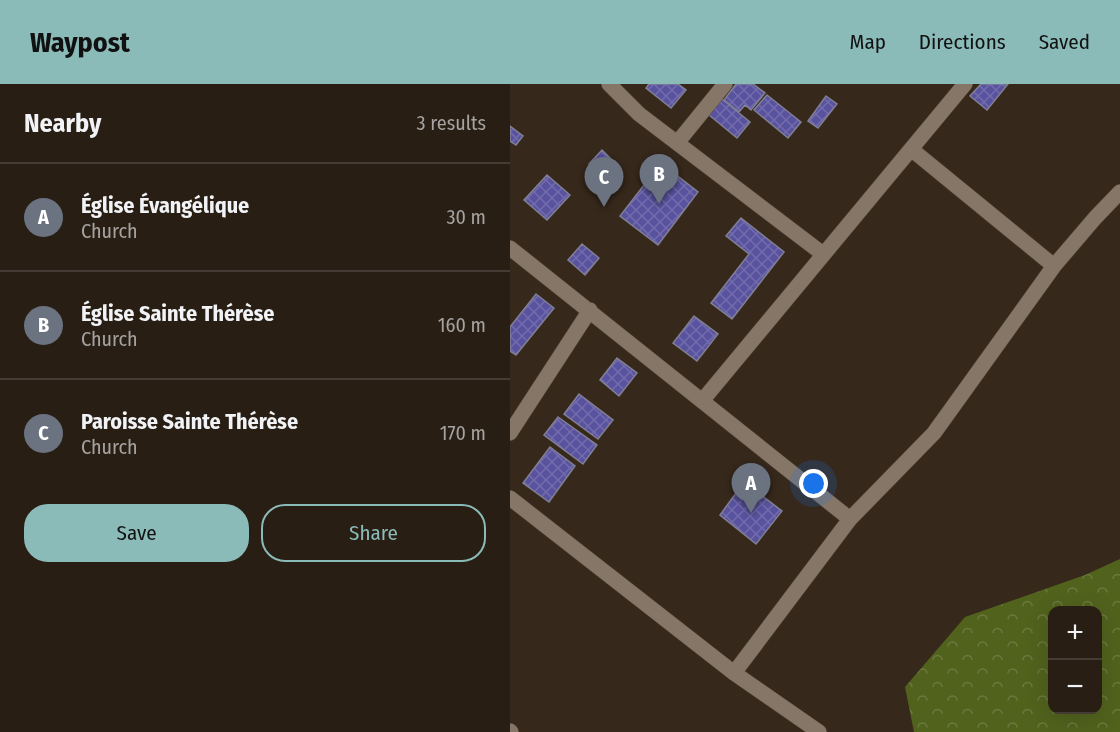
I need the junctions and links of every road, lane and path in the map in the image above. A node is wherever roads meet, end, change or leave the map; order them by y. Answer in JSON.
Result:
{"nodes":[{"id":1,"x":609,"y":84,"type":"edge"},
{"id":2,"x":725,"y":84,"type":"edge"},
{"id":3,"x":965,"y":84,"type":"edge"},
{"id":4,"x":677,"y":144,"type":"junction"},
{"id":5,"x":911,"y":149,"type":"junction"},
{"id":6,"x":1120,"y":192,"type":"edge"},
{"id":7,"x":510,"y":248,"type":"edge"},
{"id":8,"x":823,"y":254,"type":"junction"},
{"id":9,"x":1054,"y":266,"type":"junction"},
{"id":10,"x":590,"y":310,"type":"junction"},
{"id":11,"x":702,"y":401,"type":"junction"},
{"id":12,"x":510,"y":433,"type":"edge"},
{"id":13,"x":510,"y":498,"type":"edge"},
{"id":14,"x":850,"y":519,"type":"junction"},
{"id":15,"x":734,"y":673,"type":"junction"},
{"id":16,"x":819,"y":732,"type":"edge"}],
"edges":[{"from":1,"to":4,"type":"street"},
{"from":2,"to":4,"type":"street"},
{"from":3,"to":5,"type":"street"},
{"from":4,"to":8,"type":"street"},
{"from":5,"to":8,"type":"street"},
{"from":5,"to":9,"type":"street"},
{"from":6,"to":9,"type":"street"},
{"from":7,"to":10,"type":"street"},
{"from":8,"to":11,"type":"street"},
{"from":9,"to":14,"type":"street"},
{"from":10,"to":11,"type":"street"},
{"from":10,"to":12,"type":"street"},
{"from":11,"to":14,"type":"street"},
{"from":13,"to":15,"type":"street"},
{"from":14,"to":15,"type":"street"},
{"from":15,"to":16,"type":"street"}]}
